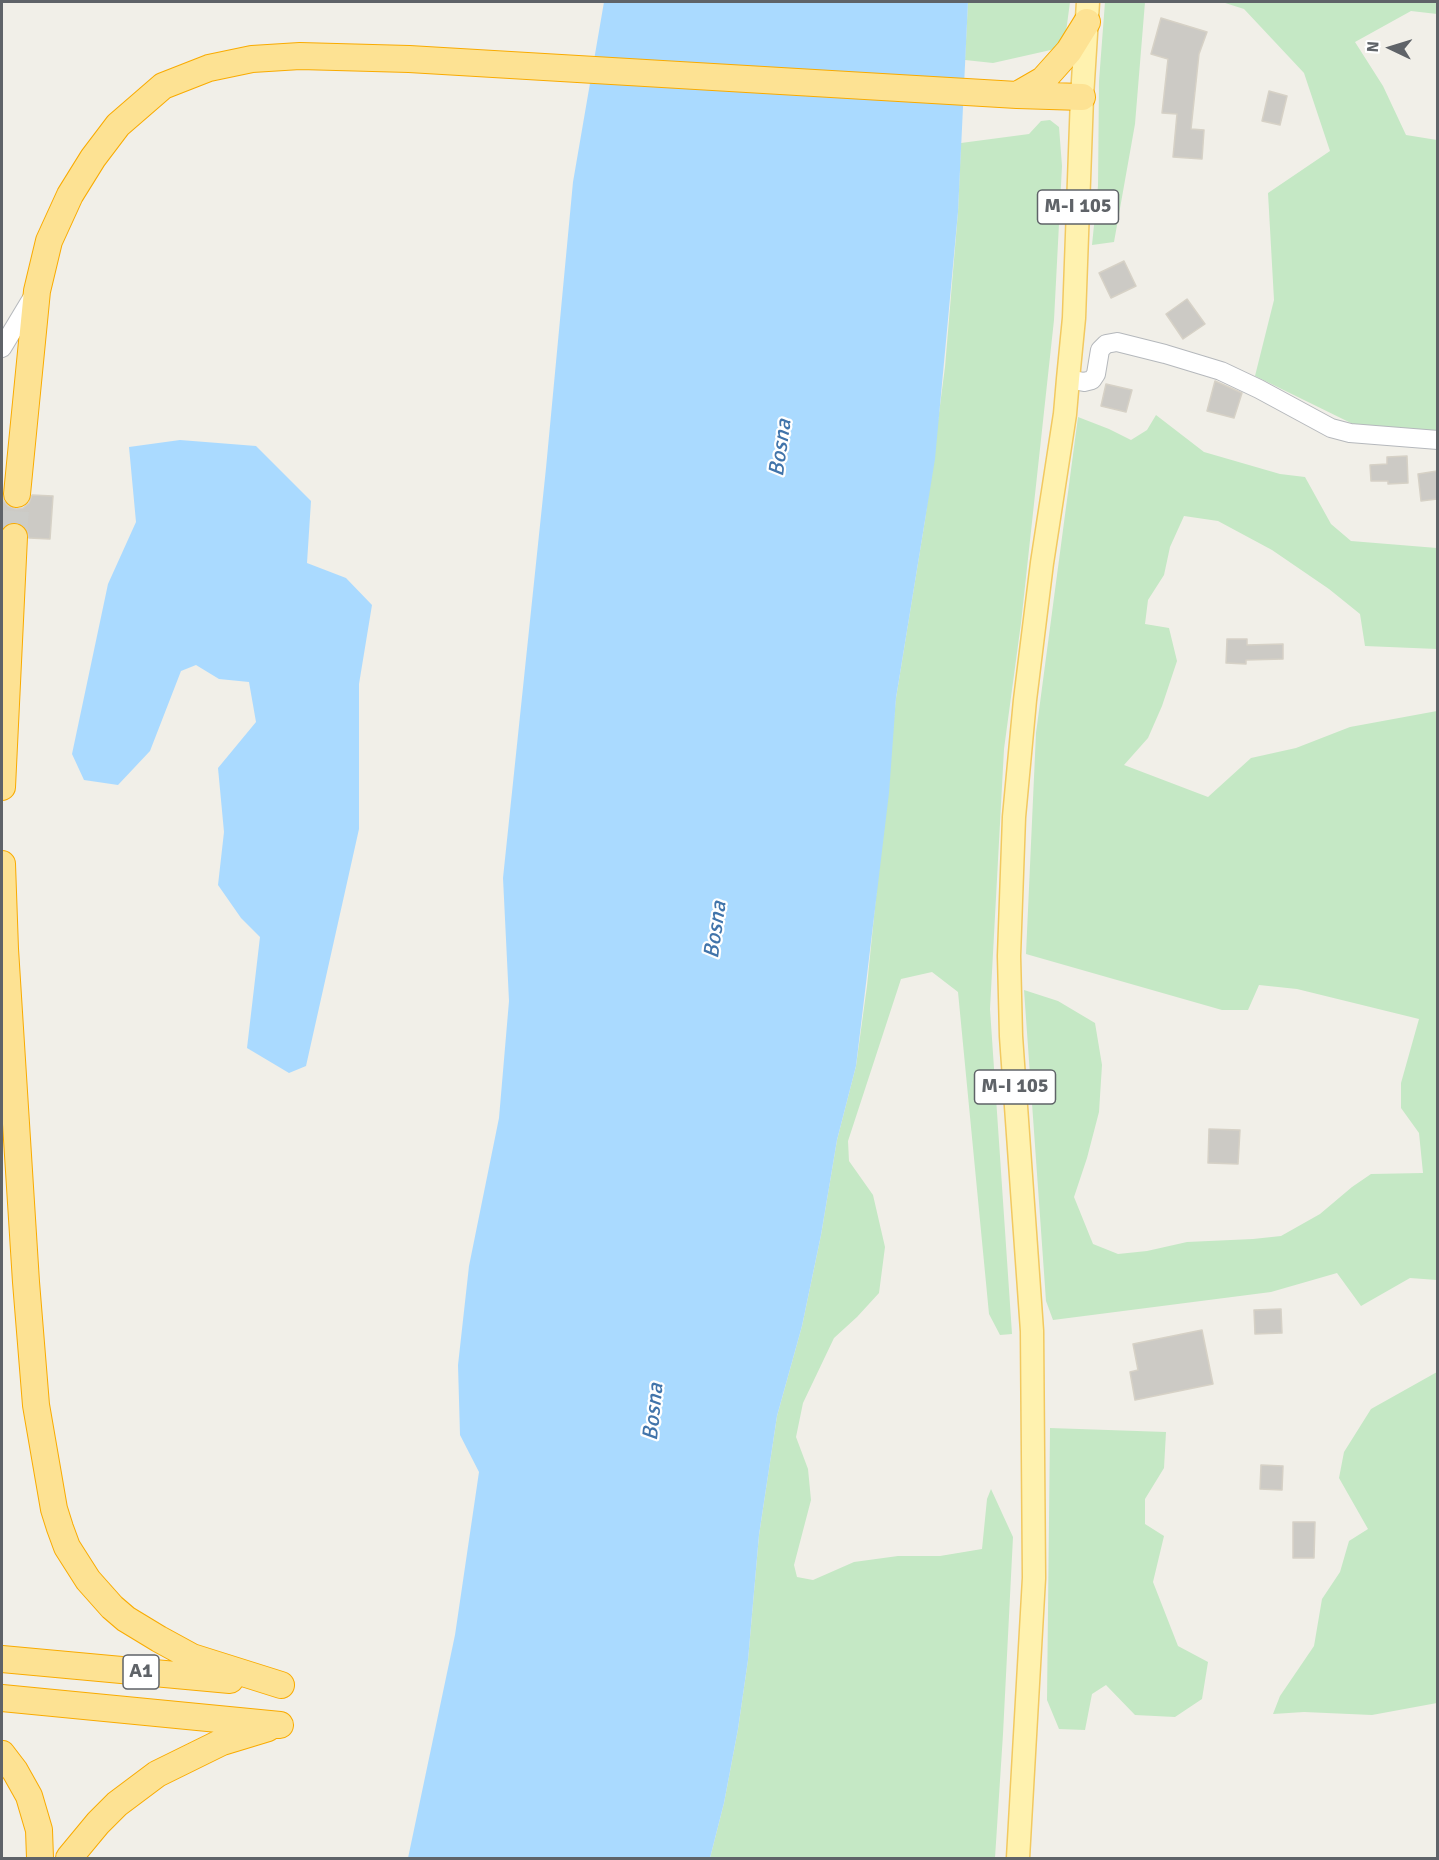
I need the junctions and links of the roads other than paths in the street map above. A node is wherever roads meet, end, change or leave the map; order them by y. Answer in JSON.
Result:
{"nodes":[{"id":1,"x":1087,"y":12,"type":"edge"},
{"id":2,"x":1017,"y":95,"type":"junction"},
{"id":3,"x":1082,"y":97,"type":"junction"},
{"id":4,"x":37,"y":291,"type":"junction"},
{"id":5,"x":2,"y":348,"type":"edge"},
{"id":6,"x":1068,"y":379,"type":"junction"},
{"id":7,"x":1437,"y":440,"type":"edge"},
{"id":8,"x":17,"y":494,"type":"tunnel mouth"},
{"id":9,"x":14,"y":537,"type":"tunnel mouth"},
{"id":10,"x":3,"y":724,"type":"edge"},
{"id":11,"x":2,"y":787,"type":"edge"},
{"id":12,"x":2,"y":864,"type":"edge"},
{"id":13,"x":2,"y":1659,"type":"edge"},
{"id":14,"x":2,"y":1698,"type":"edge"},
{"id":15,"x":2,"y":1754,"type":"edge"},
{"id":16,"x":40,"y":1858,"type":"edge"},
{"id":17,"x":69,"y":1858,"type":"edge"},
{"id":18,"x":1018,"y":1858,"type":"edge"}],
"edges":[{"from":1,"to":2,"type":"highway"},
{"from":1,"to":3,"type":"main road","number":"M-I 105"},
{"from":2,"to":3,"type":"highway"},
{"from":2,"to":4,"type":"highway"},
{"from":3,"to":6,"type":"main road","number":"M-I 105"},
{"from":4,"to":5,"type":"street"},
{"from":4,"to":8,"type":"highway"},
{"from":6,"to":7,"type":"street"},
{"from":6,"to":18,"type":"main road","number":"M-I 105"},
{"from":9,"to":10,"type":"highway"},
{"from":10,"to":11,"type":"highway"},
{"from":12,"to":13,"type":"highway","number":"A1"},
{"from":14,"to":17,"type":"highway","number":"A1"},
{"from":15,"to":16,"type":"highway"}]}
